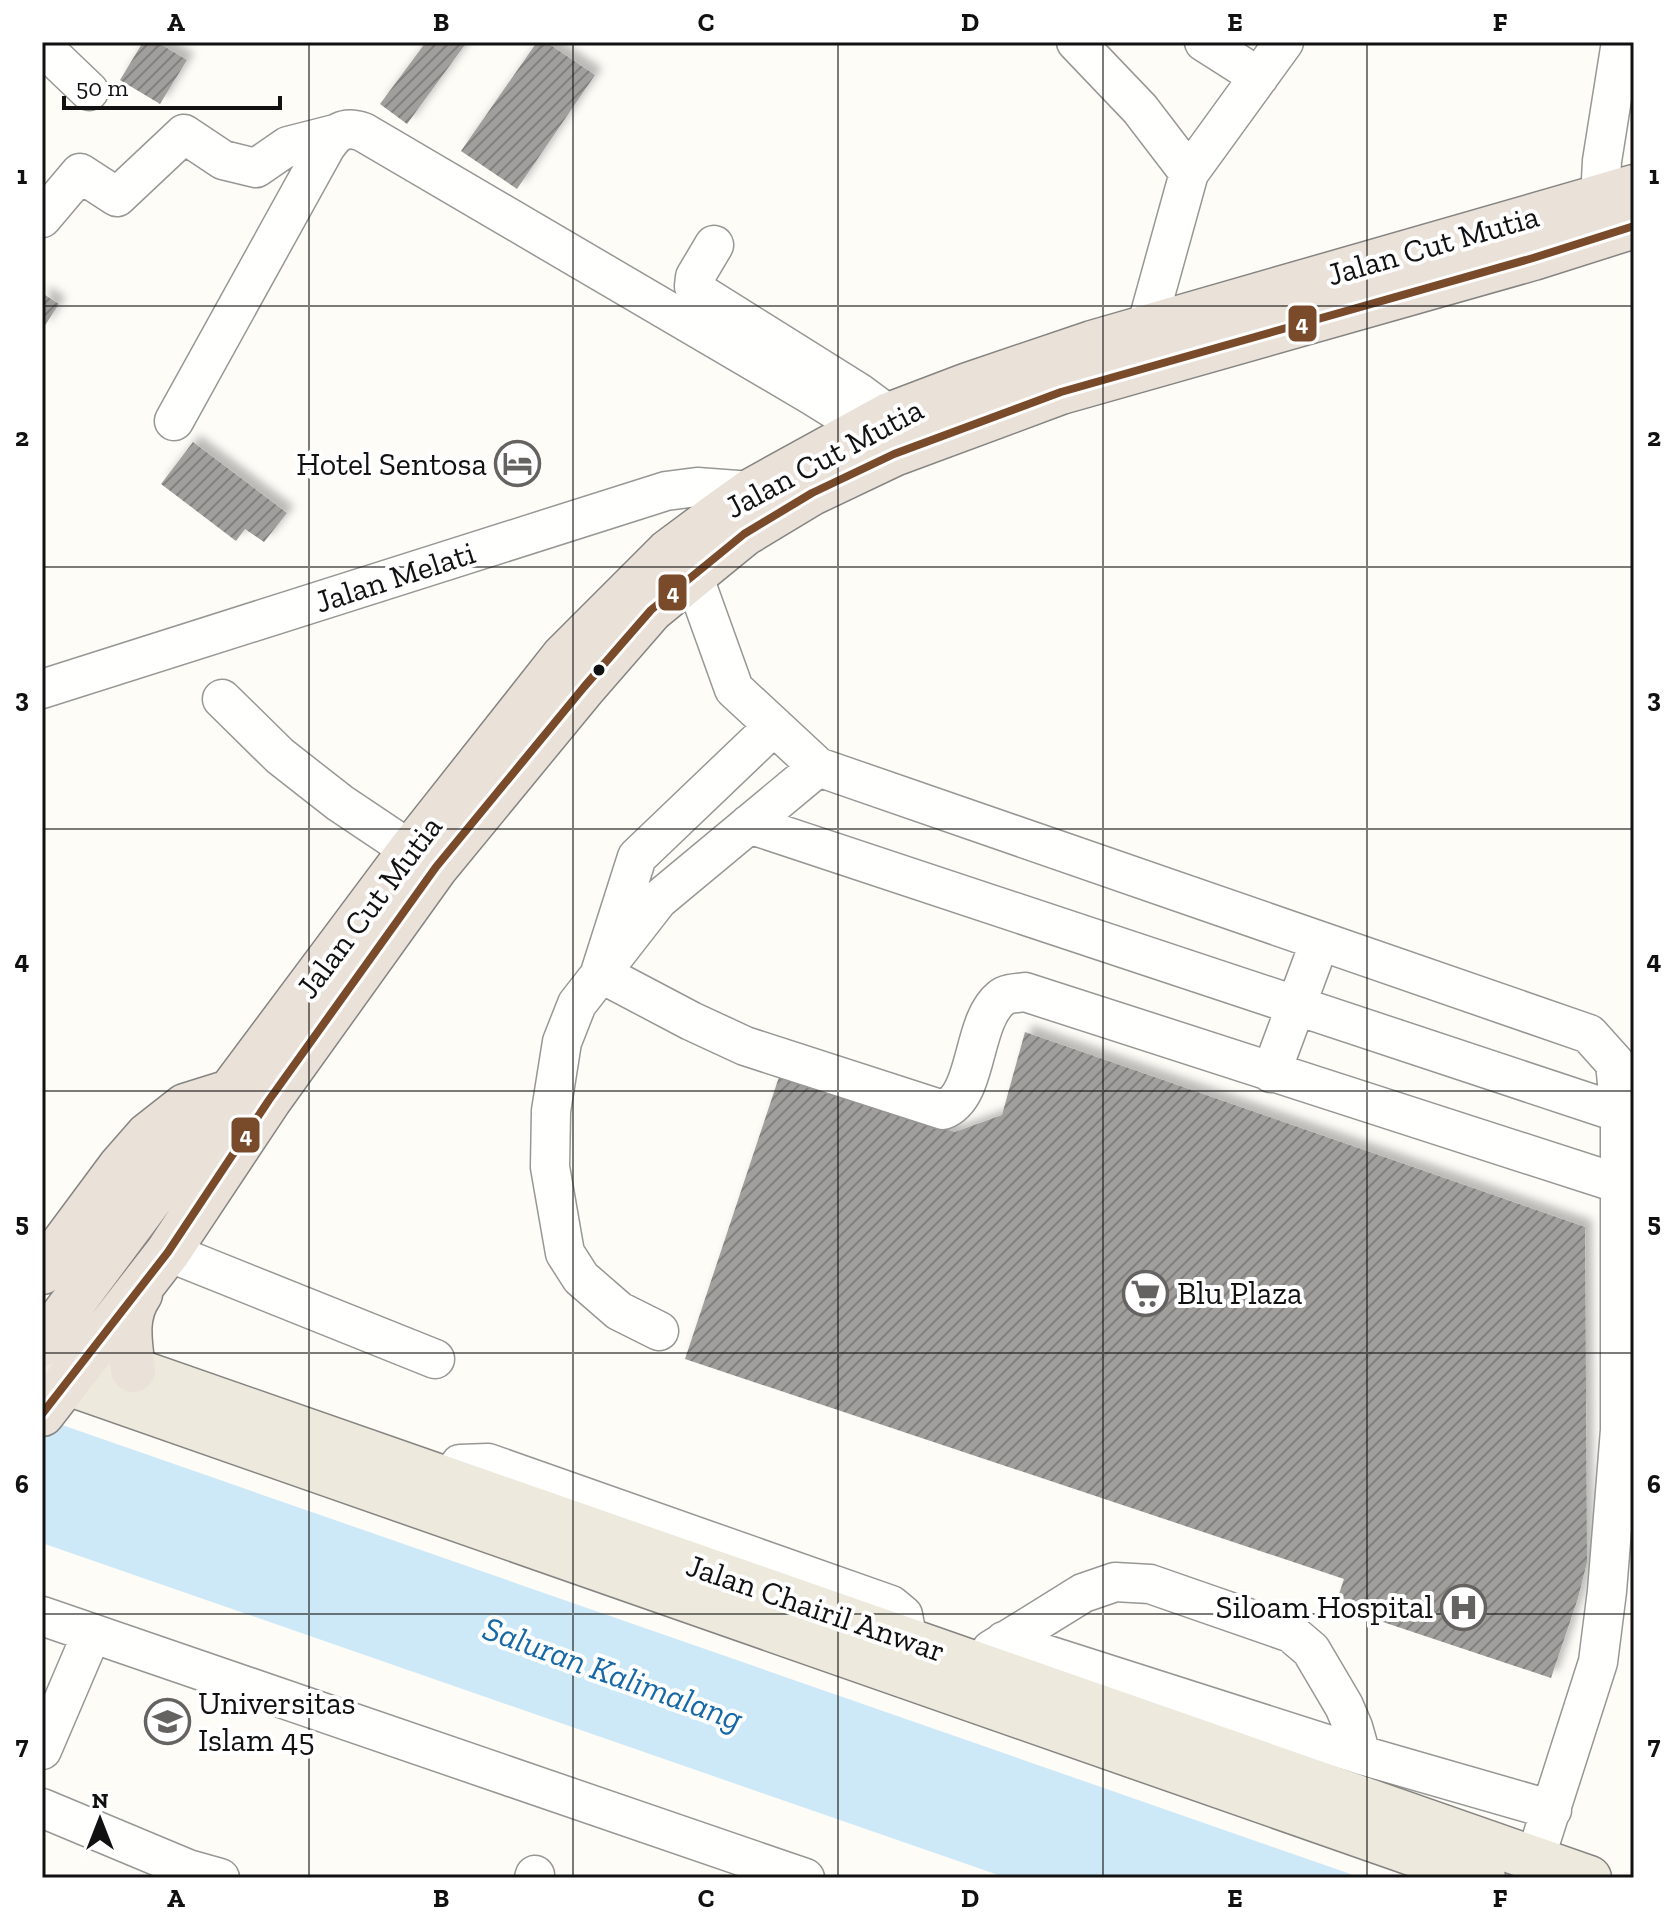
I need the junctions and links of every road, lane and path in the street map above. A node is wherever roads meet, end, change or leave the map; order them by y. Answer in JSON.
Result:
{"nodes":[{"id":1,"x":1076,"y":42,"type":"edge"},
{"id":2,"x":1204,"y":42,"type":"edge"},
{"id":3,"x":1284,"y":42,"type":"edge"},
{"id":4,"x":1621,"y":42,"type":"edge"},
{"id":5,"x":42,"y":46,"type":"edge"},
{"id":6,"x":1259,"y":77,"type":"junction"},
{"id":7,"x":89,"y":91,"type":"dead end"},
{"id":8,"x":335,"y":134,"type":"junction"},
{"id":9,"x":1189,"y":173,"type":"junction"},
{"id":10,"x":1617,"y":192,"type":"edge"},
{"id":11,"x":42,"y":218,"type":"edge"},
{"id":12,"x":1634,"y":226,"type":"edge"},
{"id":13,"x":714,"y":245,"type":"dead end"},
{"id":14,"x":1146,"y":328,"type":"junction"},
{"id":15,"x":174,"y":421,"type":"dead end"},
{"id":16,"x":877,"y":422,"type":"junction"},
{"id":17,"x":751,"y":491,"type":"junction"},
{"id":18,"x":693,"y":575,"type":"junction"},
{"id":19,"x":42,"y":689,"type":"edge"},
{"id":20,"x":222,"y":699,"type":"dead end"},
{"id":21,"x":774,"y":726,"type":"junction"},
{"id":22,"x":818,"y":767,"type":"junction"},
{"id":23,"x":749,"y":824,"type":"junction"},
{"id":24,"x":423,"y":859,"type":"junction"},
{"id":25,"x":1320,"y":941,"type":"junction"},
{"id":26,"x":600,"y":973,"type":"junction"},
{"id":27,"x":1297,"y":1006,"type":"junction"},
{"id":28,"x":1271,"y":1073,"type":"junction"},
{"id":29,"x":233,"y":1091,"type":"junction"},
{"id":30,"x":1620,"y":1113,"type":"junction"},
{"id":31,"x":1620,"y":1184,"type":"junction"},
{"id":32,"x":168,"y":1252,"type":"junction"},
{"id":33,"x":42,"y":1272,"type":"edge"},
{"id":34,"x":659,"y":1331,"type":"dead end"},
{"id":35,"x":435,"y":1359,"type":"dead end"},
{"id":36,"x":51,"y":1370,"type":"edge"},
{"id":37,"x":133,"y":1370,"type":"junction"},
{"id":38,"x":42,"y":1616,"type":"edge"},
{"id":39,"x":92,"y":1633,"type":"junction"},
{"id":40,"x":989,"y":1652,"type":"junction"},
{"id":41,"x":904,"y":1657,"type":"junction"},
{"id":42,"x":42,"y":1750,"type":"edge"},
{"id":43,"x":1361,"y":1755,"type":"junction"},
{"id":44,"x":42,"y":1808,"type":"edge"},
{"id":45,"x":1552,"y":1810,"type":"junction"},
{"id":46,"x":1532,"y":1869,"type":"edge"},
{"id":47,"x":197,"y":1875,"type":"edge"},
{"id":48,"x":805,"y":1878,"type":"edge"},
{"id":49,"x":1483,"y":1878,"type":"edge"},
{"id":50,"x":1589,"y":1878,"type":"edge"}],
"edges":[{"from":1,"to":9,"type":"street"},
{"from":2,"to":6,"type":"street"},
{"from":3,"to":6,"type":"street"},
{"from":4,"to":10,"type":"street"},
{"from":5,"to":7,"type":"street"},
{"from":6,"to":9,"type":"street"},
{"from":8,"to":11,"type":"street"},
{"from":8,"to":15,"type":"street"},
{"from":8,"to":16,"type":"street"},
{"from":9,"to":14,"type":"street"},
{"from":10,"to":14,"type":"highway","name":"Jalan Cut Mutia"},
{"from":12,"to":18,"type":"highway","name":"Jalan Cut Mutia"},
{"from":13,"to":16,"type":"street"},
{"from":14,"to":16,"type":"highway","name":"Jalan Cut Mutia"},
{"from":16,"to":17,"type":"highway","name":"Jalan Cut Mutia"},
{"from":17,"to":19,"type":"street","name":"Jalan Melati"},
{"from":17,"to":24,"type":"highway","name":"Jalan Cut Mutia"},
{"from":18,"to":21,"type":"street"},
{"from":18,"to":24,"type":"highway","name":"Jalan Cut Mutia"},
{"from":20,"to":24,"type":"street"},
{"from":21,"to":22,"type":"street"},
{"from":21,"to":26,"type":"street"},
{"from":22,"to":23,"type":"street"},
{"from":22,"to":25,"type":"street"},
{"from":23,"to":26,"type":"street"},
{"from":23,"to":27,"type":"street"},
{"from":24,"to":29,"type":"highway","name":"Jalan Cut Mutia"},
{"from":24,"to":32,"type":"highway","name":"Jalan Cut Mutia"},
{"from":25,"to":27,"type":"street"},
{"from":25,"to":30,"type":"street"},
{"from":26,"to":28,"type":"street"},
{"from":26,"to":34,"type":"street"},
{"from":27,"to":28,"type":"street"},
{"from":27,"to":30,"type":"street"},
{"from":28,"to":31,"type":"street"},
{"from":29,"to":33,"type":"highway"},
{"from":29,"to":36,"type":"highway","name":"Jalan Cut Mutia"},
{"from":30,"to":31,"type":"street"},
{"from":31,"to":45,"type":"street"},
{"from":32,"to":35,"type":"street"},
{"from":32,"to":36,"type":"highway","name":"Jalan Cut Mutia"},
{"from":32,"to":37,"type":"highway"},
{"from":36,"to":37,"type":"main road","name":"Jalan Chairil Anwar"},
{"from":36,"to":41,"type":"main road","name":"Jalan Chairil Anwar"},
{"from":37,"to":41,"type":"main road","name":"Jalan Chairil Anwar"},
{"from":38,"to":39,"type":"street"},
{"from":39,"to":42,"type":"street"},
{"from":39,"to":48,"type":"street"},
{"from":40,"to":41,"type":"main road","name":"Jalan Chairil Anwar"},
{"from":40,"to":43,"type":"street"},
{"from":40,"to":43,"type":"street"},
{"from":40,"to":46,"type":"main road","name":"Jalan Chairil Anwar"},
{"from":41,"to":49,"type":"main road","name":"Jalan Chairil Anwar"},
{"from":43,"to":45,"type":"street"},
{"from":44,"to":47,"type":"street"},
{"from":45,"to":46,"type":"street"},
{"from":46,"to":50,"type":"main road","name":"Jalan Chairil Anwar"}]}
